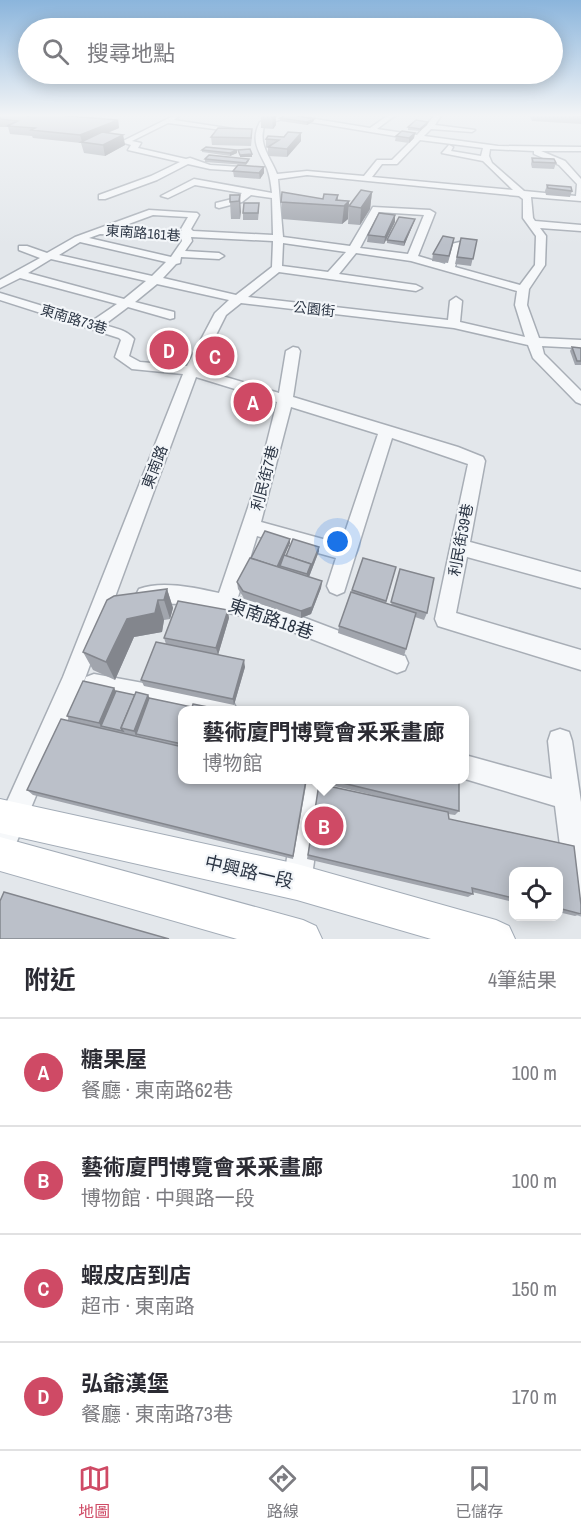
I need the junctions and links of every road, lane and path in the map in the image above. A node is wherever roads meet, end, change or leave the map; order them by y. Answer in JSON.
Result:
{"nodes":[{"id":1,"x":170,"y":158,"type":"edge"},
{"id":2,"x":194,"y":158,"type":"edge"},
{"id":3,"x":260,"y":158,"type":"edge"},
{"id":4,"x":398,"y":158,"type":"edge"},
{"id":5,"x":477,"y":158,"type":"edge"},
{"id":6,"x":551,"y":158,"type":"edge"},
{"id":7,"x":485,"y":159,"type":"joint"},
{"id":8,"x":187,"y":162,"type":"junction"},
{"id":9,"x":497,"y":173,"type":"junction"},
{"id":10,"x":273,"y":174,"type":"junction"},
{"id":11,"x":367,"y":178,"type":"junction"},
{"id":12,"x":494,"y":184,"type":"dead end"},
{"id":13,"x":581,"y":184,"type":"edge"},
{"id":14,"x":249,"y":192,"type":"junction"},
{"id":15,"x":523,"y":193,"type":"junction"},
{"id":16,"x":165,"y":196,"type":"dead end"},
{"id":17,"x":102,"y":197,"type":"dead end"},
{"id":18,"x":279,"y":204,"type":"junction"},
{"id":19,"x":219,"y":206,"type":"dead end"},
{"id":20,"x":532,"y":224,"type":"junction"},
{"id":21,"x":581,"y":228,"type":"edge"},
{"id":22,"x":99,"y":231,"type":"junction"},
{"id":23,"x":187,"y":234,"type":"junction"},
{"id":24,"x":79,"y":239,"type":"junction"},
{"id":25,"x":278,"y":240,"type":"junction"},
{"id":26,"x":456,"y":244,"type":"edge"},
{"id":27,"x":23,"y":248,"type":"dead end"},
{"id":28,"x":353,"y":250,"type":"junction"},
{"id":29,"x":49,"y":256,"type":"junction"},
{"id":30,"x":219,"y":256,"type":"dead end"},
{"id":31,"x":178,"y":258,"type":"junction"},
{"id":32,"x":412,"y":258,"type":"junction"},
{"id":33,"x":277,"y":268,"type":"junction"},
{"id":34,"x":449,"y":268,"type":"junction"},
{"id":35,"x":19,"y":274,"type":"junction"},
{"id":36,"x":331,"y":276,"type":"junction"},
{"id":37,"x":156,"y":281,"type":"junction"},
{"id":38,"x":0,"y":285,"type":"edge"},
{"id":39,"x":416,"y":288,"type":"dead end"},
{"id":40,"x":523,"y":289,"type":"junction"},
{"id":41,"x":0,"y":296,"type":"edge"},
{"id":42,"x":237,"y":299,"type":"junction"},
{"id":43,"x":456,"y":301,"type":"dead end"},
{"id":44,"x":126,"y":303,"type":"junction"},
{"id":45,"x":170,"y":315,"type":"dead end"},
{"id":46,"x":454,"y":324,"type":"junction"},
{"id":47,"x":94,"y":326,"type":"junction"},
{"id":48,"x":532,"y":342,"type":"junction"},
{"id":49,"x":581,"y":344,"type":"edge"},
{"id":50,"x":293,"y":351,"type":"dead end"},
{"id":51,"x":191,"y":371,"type":"junction"},
{"id":52,"x":575,"y":388,"type":"edge"},
{"id":53,"x":581,"y":399,"type":"edge"},
{"id":54,"x":287,"y":400,"type":"junction"},
{"id":55,"x":386,"y":432,"type":"junction"},
{"id":56,"x":252,"y":527,"type":"junction"},
{"id":57,"x":460,"y":546,"type":"junction"},
{"id":58,"x":348,"y":554,"type":"junction"},
{"id":59,"x":581,"y":580,"type":"edge"},
{"id":60,"x":337,"y":586,"type":"dead end"},
{"id":61,"x":106,"y":597,"type":"junction"},
{"id":62,"x":226,"y":603,"type":"junction"},
{"id":63,"x":581,"y":660,"type":"edge"},
{"id":64,"x":397,"y":663,"type":"dead end"},
{"id":65,"x":73,"y":681,"type":"junction"},
{"id":66,"x":200,"y":706,"type":"edge"},
{"id":67,"x":560,"y":741,"type":"dead end"},
{"id":68,"x":469,"y":768,"type":"edge"},
{"id":69,"x":313,"y":784,"type":"edge"},
{"id":70,"x":567,"y":796,"type":"junction"},
{"id":71,"x":4,"y":828,"type":"edge"},
{"id":72,"x":0,"y":854,"type":"edge"},
{"id":73,"x":297,"y":882,"type":"junction"},
{"id":74,"x":581,"y":901,"type":"edge"},
{"id":75,"x":303,"y":939,"type":"edge"},
{"id":76,"x":496,"y":939,"type":"edge"}],
"edges":[{"from":1,"to":8,"type":"street"},
{"from":2,"to":8,"type":"street"},
{"from":3,"to":10,"type":"street"},
{"from":4,"to":11,"type":"street"},
{"from":5,"to":7,"type":"street"},
{"from":6,"to":13,"type":"street"},
{"from":7,"to":9,"type":"street"},
{"from":8,"to":10,"type":"street"},
{"from":8,"to":17,"type":"street"},
{"from":9,"to":12,"type":"street"},
{"from":9,"to":15,"type":"street"},
{"from":10,"to":11,"type":"street"},
{"from":10,"to":18,"type":"street"},
{"from":11,"to":15,"type":"street"},
{"from":13,"to":15,"type":"street"},
{"from":14,"to":16,"type":"street"},
{"from":14,"to":18,"type":"street"},
{"from":14,"to":19,"type":"street"},
{"from":15,"to":20,"type":"street"},
{"from":18,"to":25,"type":"street"},
{"from":20,"to":21,"type":"street"},
{"from":20,"to":40,"type":"street"},
{"from":22,"to":23,"type":"street","name":"東南路161巷"},
{"from":22,"to":23,"type":"street","name":"東南路161巷"},
{"from":22,"to":24,"type":"street"},
{"from":23,"to":25,"type":"street","name":"東南路161巷"},
{"from":23,"to":31,"type":"street"},
{"from":24,"to":29,"type":"street"},
{"from":24,"to":31,"type":"street"},
{"from":25,"to":28,"type":"street","name":"東南路161巷"},
{"from":25,"to":33,"type":"street"},
{"from":26,"to":34,"type":"street"},
{"from":27,"to":29,"type":"street","name":"公園街"},
{"from":28,"to":32,"type":"street","name":"東南路161巷"},
{"from":28,"to":32,"type":"street"},
{"from":28,"to":36,"type":"street"},
{"from":29,"to":35,"type":"street"},
{"from":29,"to":37,"type":"street","name":"公園街"},
{"from":30,"to":31,"type":"street"},
{"from":31,"to":37,"type":"street"},
{"from":32,"to":34,"type":"street","name":"東南路161巷"},
{"from":33,"to":36,"type":"street"},
{"from":33,"to":42,"type":"street","name":"東南路"},
{"from":34,"to":40,"type":"street","name":"東南路161巷"},
{"from":35,"to":38,"type":"street"},
{"from":35,"to":44,"type":"street"},
{"from":36,"to":39,"type":"street"},
{"from":37,"to":42,"type":"street","name":"公園街"},
{"from":37,"to":44,"type":"street"},
{"from":40,"to":48,"type":"street"},
{"from":41,"to":47,"type":"street","name":"東南路73巷"},
{"from":42,"to":46,"type":"street","name":"公園街"},
{"from":42,"to":51,"type":"street","name":"東南路"},
{"from":43,"to":46,"type":"street"},
{"from":44,"to":45,"type":"street"},
{"from":44,"to":47,"type":"street"},
{"from":46,"to":48,"type":"street","name":"公園街"},
{"from":47,"to":51,"type":"street","name":"東南路73巷"},
{"from":48,"to":49,"type":"street","name":"公園街"},
{"from":48,"to":52,"type":"street"},
{"from":50,"to":54,"type":"street","name":"利民街7巷"},
{"from":51,"to":54,"type":"street"},
{"from":51,"to":61,"type":"street","name":"東南路"},
{"from":52,"to":53,"type":"street"},
{"from":54,"to":55,"type":"street"},
{"from":54,"to":56,"type":"street","name":"利民街7巷"},
{"from":55,"to":57,"type":"street","name":"利民街39巷"},
{"from":55,"to":58,"type":"street"},
{"from":56,"to":58,"type":"street"},
{"from":56,"to":62,"type":"street","name":"利民街7巷"},
{"from":57,"to":59,"type":"street"},
{"from":57,"to":63,"type":"street","name":"利民街39巷"},
{"from":58,"to":60,"type":"street"},
{"from":61,"to":62,"type":"street","name":"東南路18巷"},
{"from":61,"to":65,"type":"street","name":"東南路"},
{"from":62,"to":64,"type":"street","name":"東南路18巷"},
{"from":65,"to":66,"type":"street"},
{"from":65,"to":71,"type":"street","name":"東南路"},
{"from":67,"to":70,"type":"street"},
{"from":68,"to":70,"type":"street"},
{"from":69,"to":73,"type":"street"},
{"from":70,"to":74,"type":"street"},
{"from":71,"to":73,"type":"main road","name":"中興路一段"},
{"from":72,"to":75,"type":"main road"},
{"from":73,"to":76,"type":"main road","name":"中興路一段"}]}
